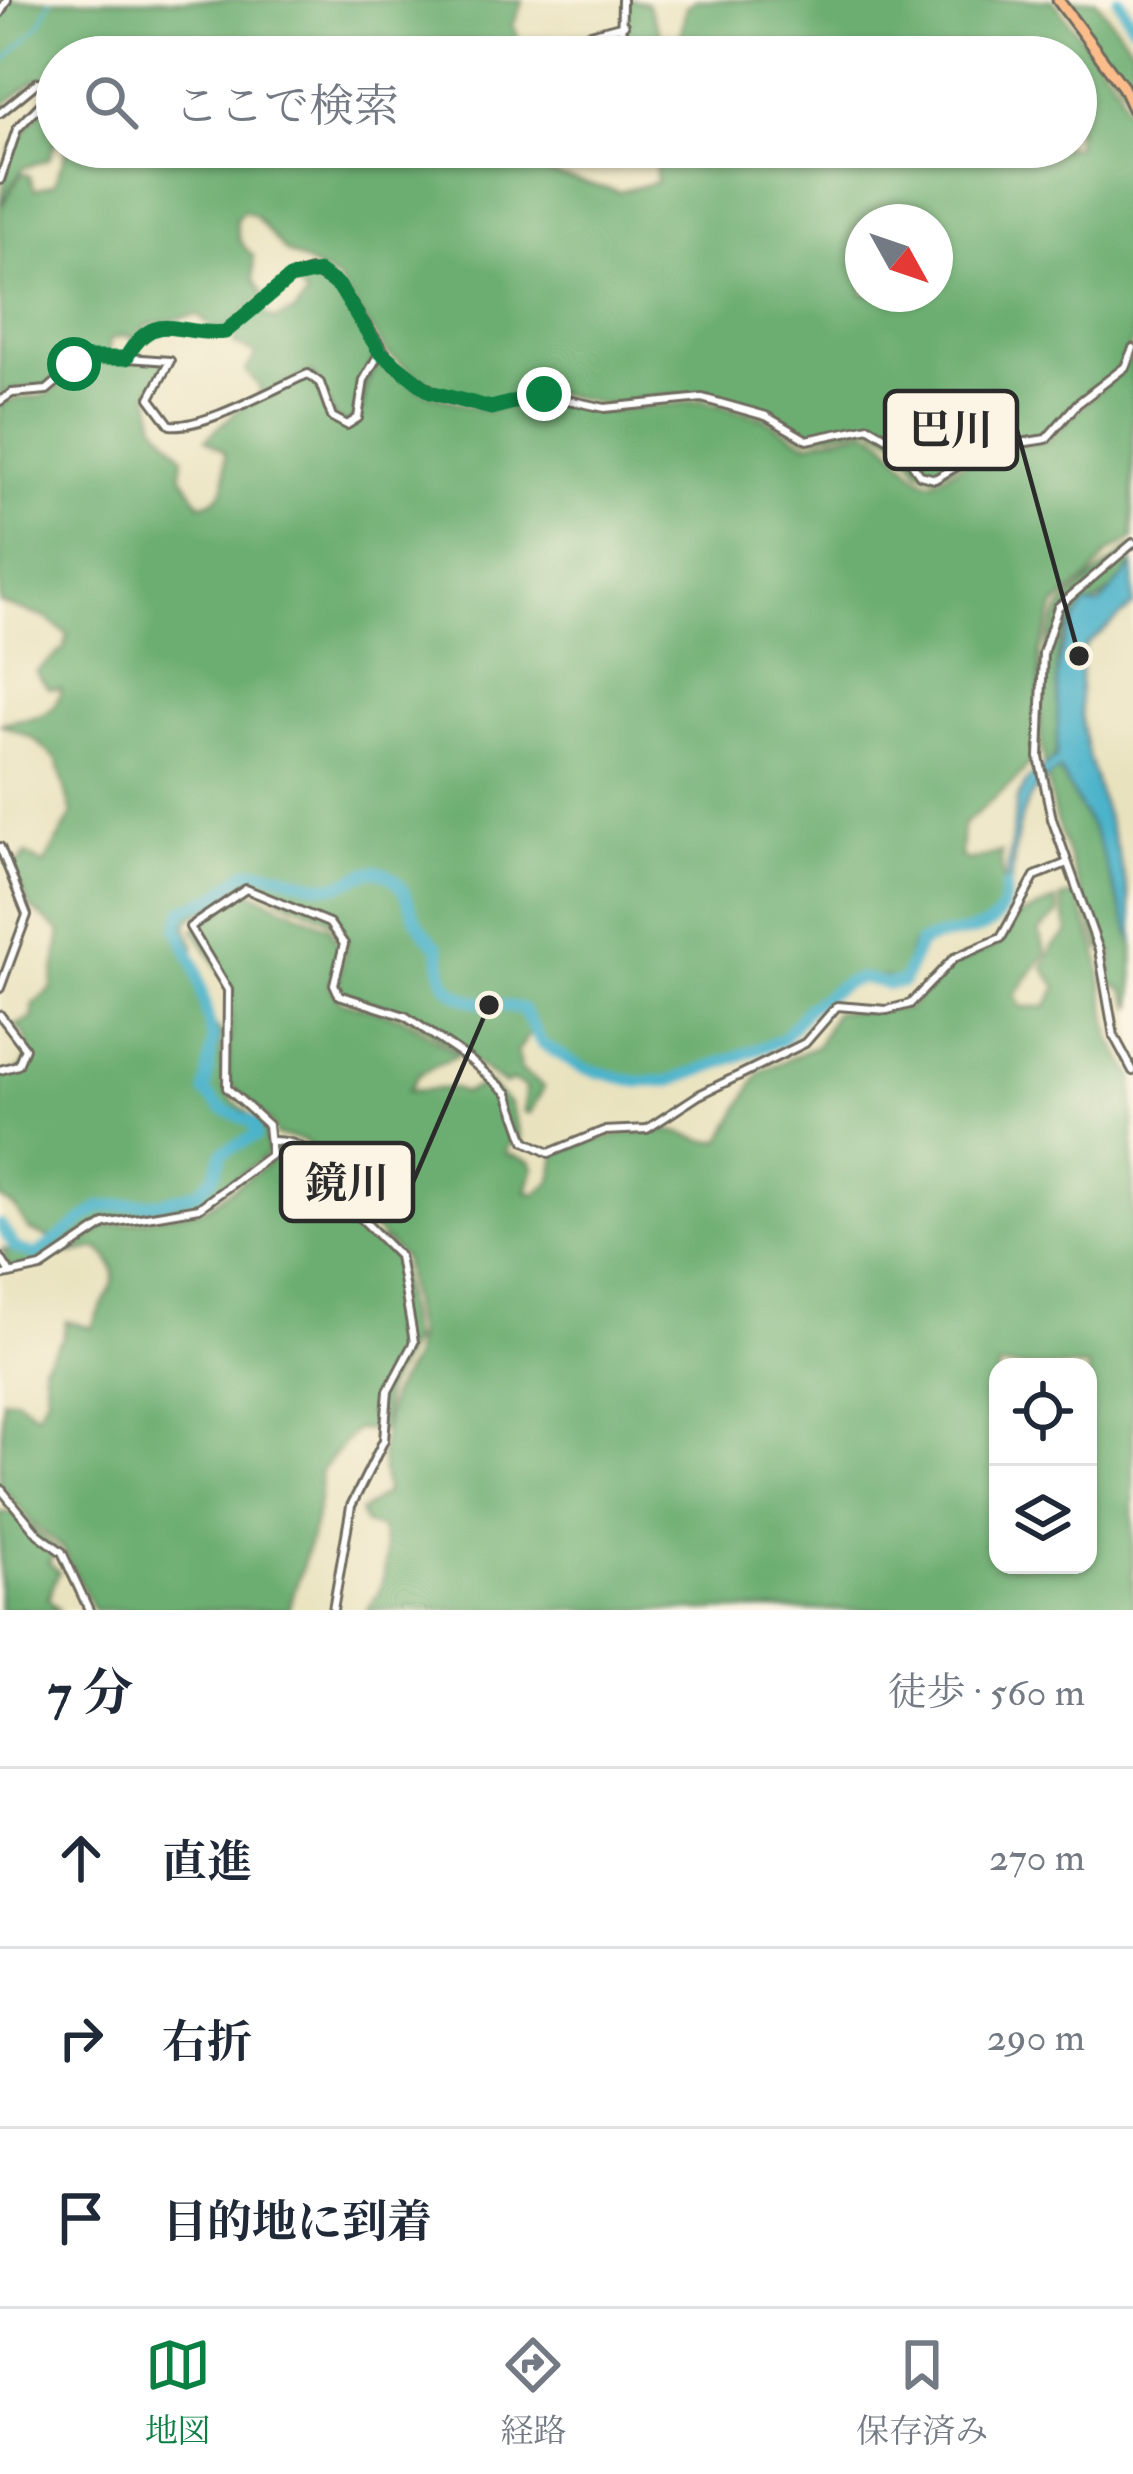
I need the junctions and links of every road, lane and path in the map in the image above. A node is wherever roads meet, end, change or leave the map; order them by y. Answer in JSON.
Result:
{"nodes":[{"id":1,"x":7,"y":0,"type":"edge"},
{"id":2,"x":622,"y":0,"type":"edge"},
{"id":3,"x":1058,"y":0,"type":"edge"},
{"id":4,"x":0,"y":13,"type":"edge"},
{"id":5,"x":624,"y":26,"type":"junction"},
{"id":6,"x":587,"y":36,"type":"edge"},
{"id":7,"x":623,"y":36,"type":"edge"},
{"id":8,"x":1085,"y":36,"type":"edge"},
{"id":9,"x":1097,"y":52,"type":"edge"},
{"id":10,"x":36,"y":84,"type":"edge"},
{"id":11,"x":36,"y":109,"type":"edge"},
{"id":12,"x":1133,"y":109,"type":"edge"},
{"id":13,"x":0,"y":113,"type":"edge"},
{"id":14,"x":0,"y":180,"type":"edge"},
{"id":15,"x":1133,"y":348,"type":"edge"},
{"id":16,"x":380,"y":352,"type":"junction"},
{"id":17,"x":126,"y":358,"type":"junction"},
{"id":18,"x":0,"y":400,"type":"edge"},
{"id":19,"x":1133,"y":543,"type":"edge"},
{"id":20,"x":0,"y":848,"type":"edge"},
{"id":21,"x":1067,"y":863,"type":"junction"},
{"id":22,"x":0,"y":988,"type":"edge"},
{"id":23,"x":0,"y":1016,"type":"edge"},
{"id":24,"x":0,"y":1070,"type":"edge"},
{"id":25,"x":1133,"y":1071,"type":"edge"},
{"id":26,"x":274,"y":1141,"type":"junction"},
{"id":27,"x":0,"y":1257,"type":"edge"},
{"id":28,"x":9,"y":1270,"type":"junction"},
{"id":29,"x":0,"y":1277,"type":"edge"},
{"id":30,"x":0,"y":1488,"type":"edge"},
{"id":31,"x":89,"y":1610,"type":"edge"},
{"id":32,"x":333,"y":1610,"type":"edge"}],
"edges":[{"from":1,"to":4,"type":"street"},
{"from":2,"to":5,"type":"street"},
{"from":3,"to":8,"type":"main road"},
{"from":5,"to":6,"type":"street"},
{"from":5,"to":7,"type":"street"},
{"from":9,"to":12,"type":"main road"},
{"from":10,"to":13,"type":"street"},
{"from":11,"to":14,"type":"street"},
{"from":15,"to":16,"type":"street"},
{"from":16,"to":17,"type":"street"},
{"from":16,"to":17,"type":"street"},
{"from":17,"to":18,"type":"street"},
{"from":19,"to":21,"type":"street"},
{"from":20,"to":22,"type":"street"},
{"from":21,"to":25,"type":"street"},
{"from":21,"to":26,"type":"street"},
{"from":23,"to":24,"type":"street"},
{"from":26,"to":28,"type":"street"},
{"from":26,"to":32,"type":"street"},
{"from":27,"to":28,"type":"street"},
{"from":28,"to":29,"type":"street"},
{"from":30,"to":31,"type":"street"}]}
